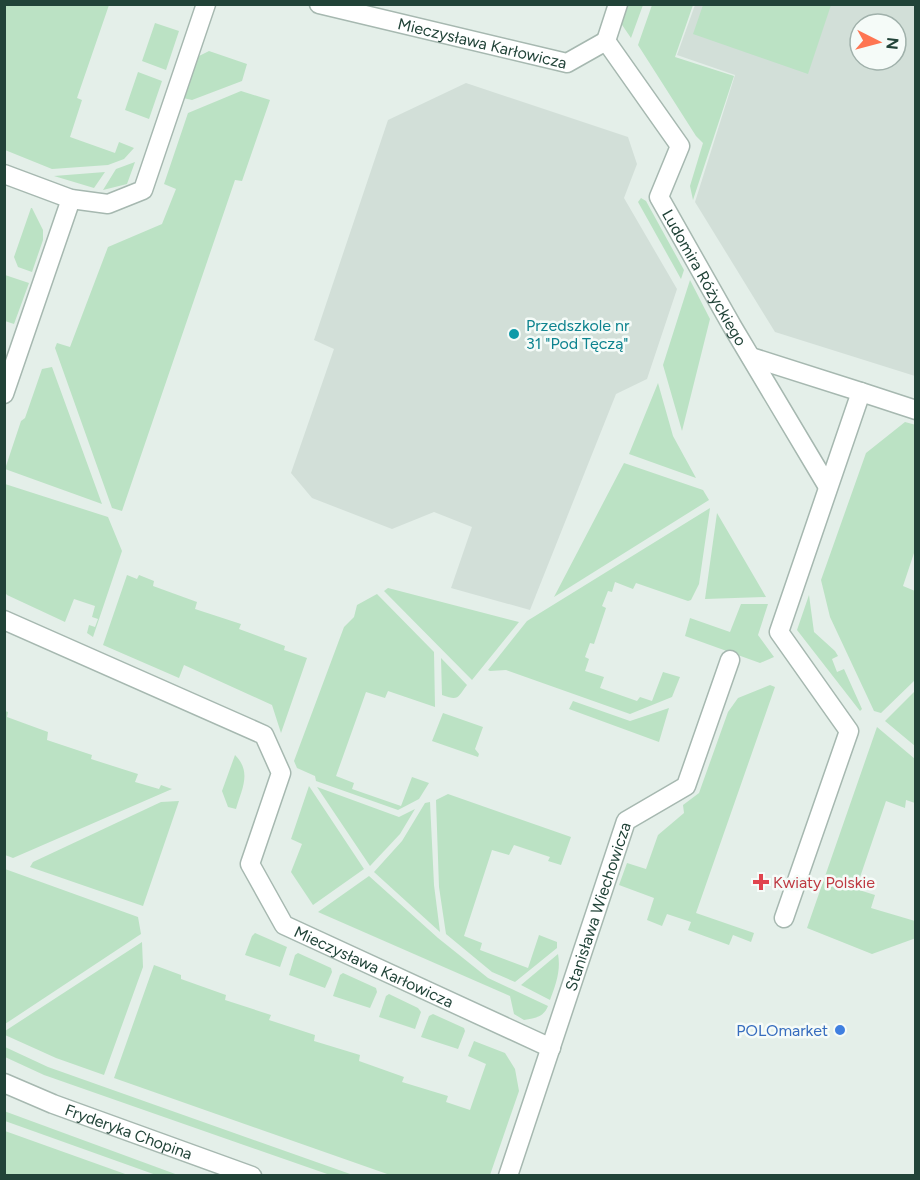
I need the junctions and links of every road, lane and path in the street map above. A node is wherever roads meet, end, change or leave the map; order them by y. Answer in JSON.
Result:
{"nodes":[{"id":1,"x":206,"y":4,"type":"edge"},
{"id":2,"x":319,"y":4,"type":"edge"},
{"id":3,"x":618,"y":4,"type":"edge"},
{"id":4,"x":606,"y":41,"type":"junction"},
{"id":5,"x":4,"y":174,"type":"edge"},
{"id":6,"x":71,"y":199,"type":"junction"},
{"id":7,"x":751,"y":357,"type":"junction"},
{"id":8,"x":861,"y":392,"type":"junction"},
{"id":9,"x":4,"y":394,"type":"edge"},
{"id":10,"x":915,"y":410,"type":"edge"},
{"id":11,"x":828,"y":487,"type":"junction"},
{"id":12,"x":4,"y":620,"type":"edge"},
{"id":13,"x":730,"y":660,"type":"dead end"},
{"id":14,"x":784,"y":918,"type":"dead end"},
{"id":15,"x":551,"y":1048,"type":"junction"},
{"id":16,"x":4,"y":1083,"type":"edge"},
{"id":17,"x":252,"y":1176,"type":"edge"},
{"id":18,"x":508,"y":1176,"type":"edge"}],
"edges":[{"from":1,"to":6,"type":"street"},
{"from":2,"to":4,"type":"street","name":"Mieczysława Karłowicza"},
{"from":3,"to":4,"type":"street"},
{"from":4,"to":7,"type":"street","name":"Ludomira Różyckiego"},
{"from":5,"to":6,"type":"street"},
{"from":6,"to":9,"type":"street"},
{"from":7,"to":8,"type":"street"},
{"from":7,"to":11,"type":"street","name":"Ludomira Różyckiego"},
{"from":8,"to":10,"type":"street"},
{"from":8,"to":11,"type":"street"},
{"from":11,"to":14,"type":"street"},
{"from":12,"to":15,"type":"street","name":"Mieczysława Karłowicza"},
{"from":13,"to":15,"type":"street","name":"Stanisława Wiechowicza"},
{"from":15,"to":18,"type":"street","name":"Stanisława Wiechowicza"},
{"from":16,"to":17,"type":"street","name":"Fryderyka Chopina"}]}
